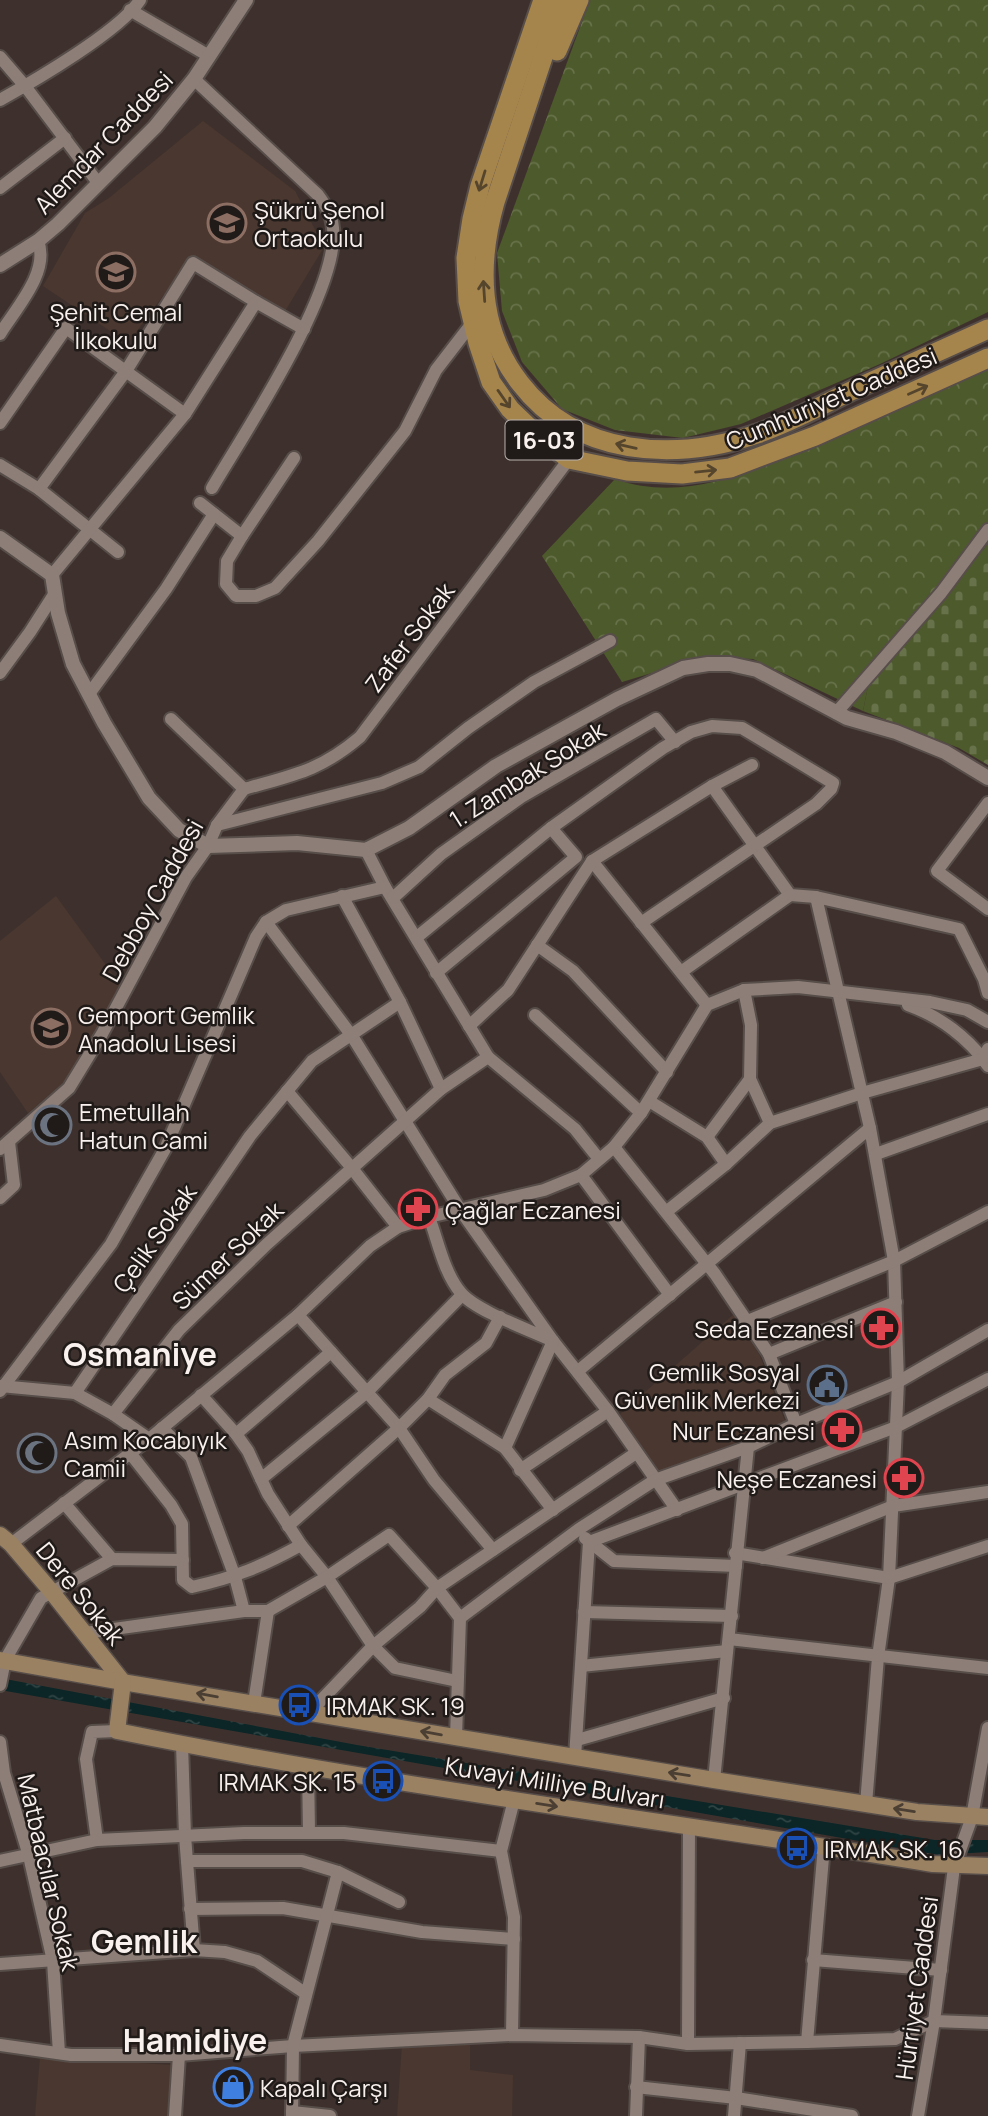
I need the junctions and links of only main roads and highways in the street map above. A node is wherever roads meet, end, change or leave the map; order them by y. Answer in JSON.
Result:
{"nodes":[{"id":1,"x":529,"y":0,"type":"edge"},
{"id":2,"x":543,"y":0,"type":"edge"},
{"id":3,"x":562,"y":0,"type":"edge"},
{"id":4,"x":579,"y":0,"type":"edge"},
{"id":5,"x":504,"y":145,"type":"junction"},
{"id":6,"x":988,"y":329,"type":"edge"},
{"id":7,"x":988,"y":358,"type":"edge"},
{"id":8,"x":6,"y":1539,"type":"edge"},
{"id":9,"x":3,"y":1663,"type":"edge"},
{"id":10,"x":122,"y":1690,"type":"junction"},
{"id":11,"x":980,"y":1817,"type":"edge"},
{"id":12,"x":988,"y":1866,"type":"edge"}],
"edges":[{"from":1,"to":5,"type":"main road"},
{"from":2,"to":5,"type":"main road","name":"Cumhuriyet Caddesi","number":"16-03"},
{"from":3,"to":5,"type":"main road","name":"Cumhuriyet Caddesi","number":"16-03"},
{"from":4,"to":5,"type":"main road"},
{"from":6,"to":5,"type":"main road","name":"Cumhuriyet Caddesi","number":"16-03","one_way":true},
{"from":5,"to":7,"type":"main road","name":"Cumhuriyet Caddesi","number":"16-03","one_way":true},
{"from":8,"to":10,"type":"main road","name":"Dere Sokak"},
{"from":9,"to":10,"type":"main road","name":"Kuvayi Milliye Bulvarı"},
{"from":11,"to":10,"type":"main road","name":"Kuvayi Milliye Bulvarı","one_way":true},
{"from":10,"to":12,"type":"main road","name":"Kuvayi Milliye Bulvarı","one_way":true}]}
